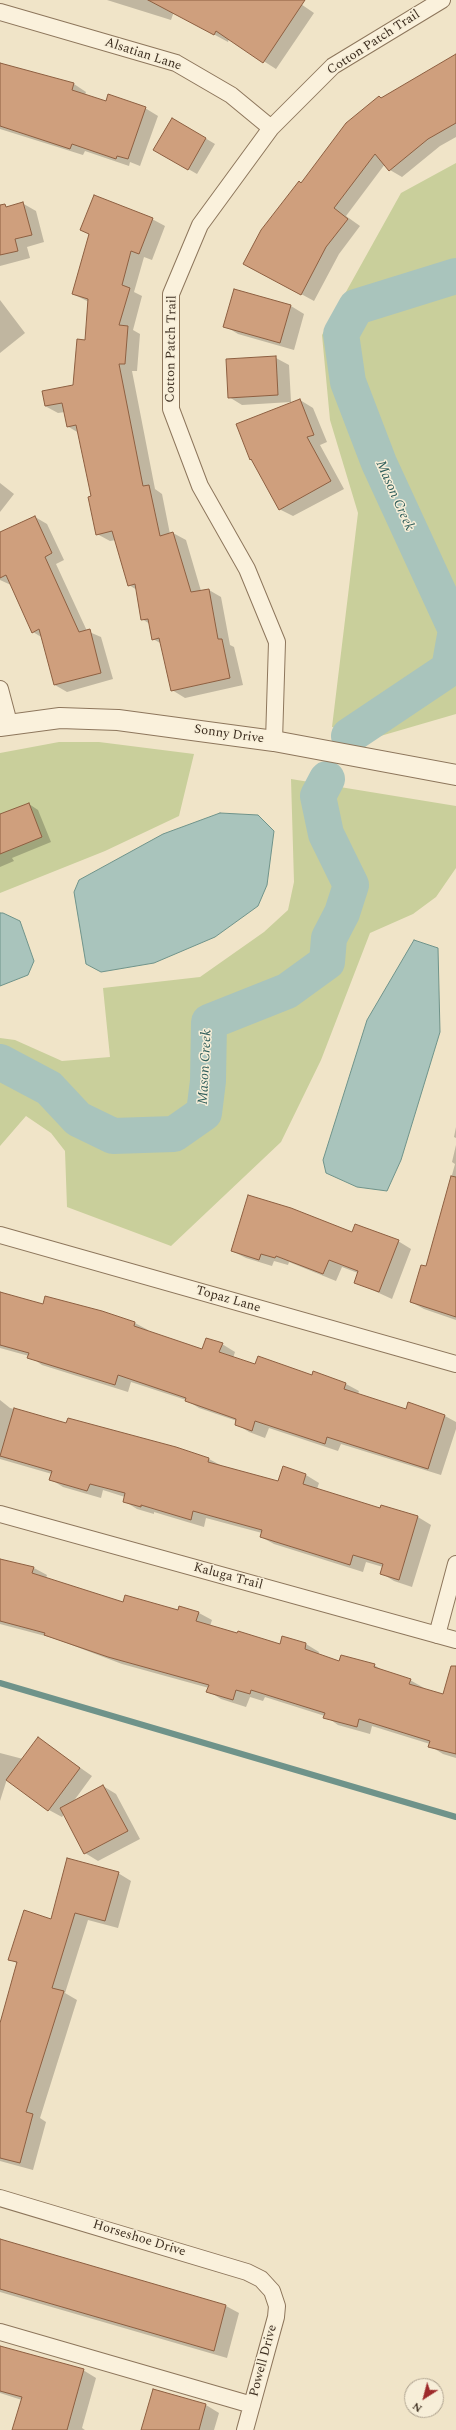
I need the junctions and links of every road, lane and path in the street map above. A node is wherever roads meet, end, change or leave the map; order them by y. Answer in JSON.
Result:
{"nodes":[{"id":1,"x":442,"y":0,"type":"edge"},
{"id":2,"x":0,"y":12,"type":"edge"},
{"id":3,"x":271,"y":128,"type":"junction"},
{"id":4,"x":0,"y":689,"type":"edge"},
{"id":5,"x":4,"y":724,"type":"edge"},
{"id":6,"x":274,"y":741,"type":"junction"},
{"id":7,"x":456,"y":775,"type":"edge"},
{"id":8,"x":0,"y":1235,"type":"edge"},
{"id":9,"x":456,"y":1364,"type":"edge"},
{"id":10,"x":0,"y":1514,"type":"edge"},
{"id":11,"x":456,"y":1564,"type":"edge"},
{"id":12,"x":437,"y":1635,"type":"junction"},
{"id":13,"x":456,"y":1640,"type":"edge"},
{"id":14,"x":0,"y":2198,"type":"edge"},
{"id":15,"x":272,"y":2291,"type":"joint"},
{"id":16,"x":0,"y":2332,"type":"edge"},
{"id":17,"x":252,"y":2405,"type":"junction"},
{"id":18,"x":245,"y":2430,"type":"edge"}],
"edges":[{"from":1,"to":3,"type":"street","name":"Cotton Patch Trail"},
{"from":2,"to":3,"type":"street","name":"Alsatian Lane"},
{"from":3,"to":6,"type":"street","name":"Cotton Patch Trail"},
{"from":4,"to":5,"type":"street"},
{"from":5,"to":6,"type":"street","name":"Sonny Drive"},
{"from":6,"to":7,"type":"street","name":"Sonny Drive"},
{"from":8,"to":9,"type":"street","name":"Topaz Lane"},
{"from":10,"to":12,"type":"street","name":"Kaluga Trail"},
{"from":11,"to":12,"type":"street"},
{"from":12,"to":13,"type":"street","name":"Kaluga Trail"},
{"from":14,"to":15,"type":"street","name":"Horseshoe Drive"},
{"from":15,"to":17,"type":"street","name":"Powell Drive"},
{"from":16,"to":17,"type":"street"},
{"from":17,"to":18,"type":"street","name":"Powell Drive"}]}
